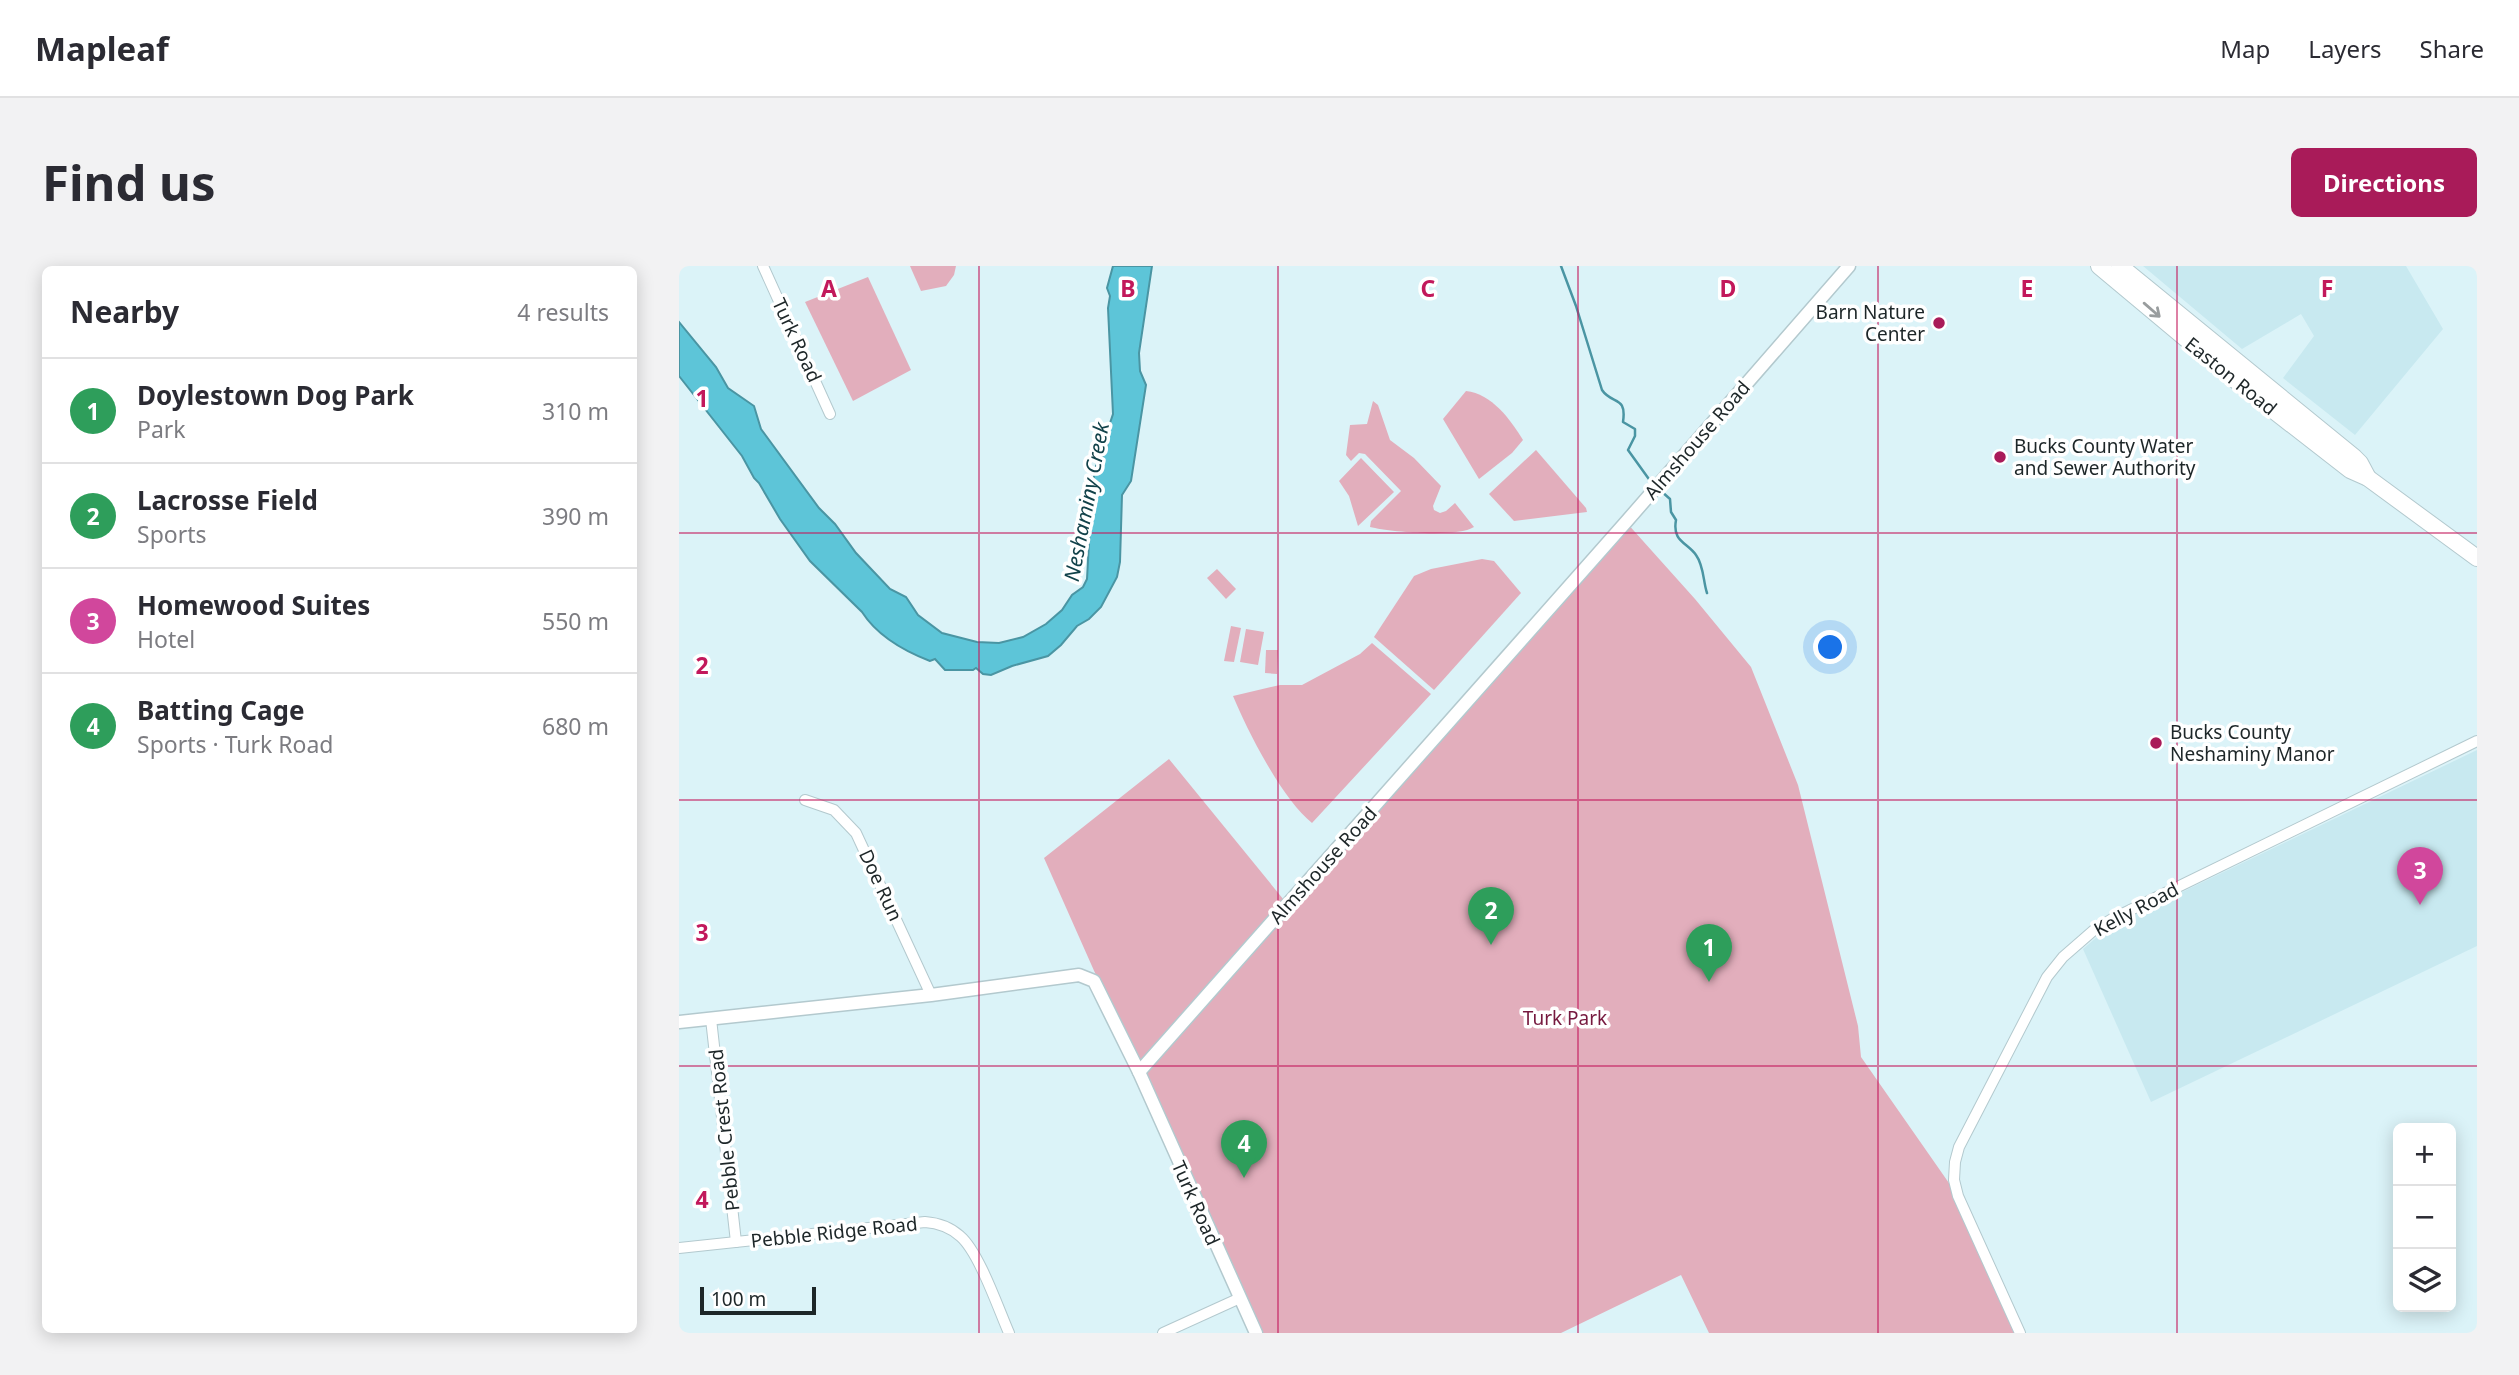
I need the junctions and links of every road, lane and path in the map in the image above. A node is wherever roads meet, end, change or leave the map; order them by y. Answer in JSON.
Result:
{"nodes":[{"id":1,"x":763,"y":266,"type":"edge"},
{"id":2,"x":1849,"y":266,"type":"edge"},
{"id":3,"x":2099,"y":266,"type":"edge"},
{"id":4,"x":2120,"y":266,"type":"edge"},
{"id":5,"x":831,"y":414,"type":"dead end"},
{"id":6,"x":2368,"y":478,"type":"junction"},
{"id":7,"x":2477,"y":558,"type":"edge"},
{"id":8,"x":2477,"y":741,"type":"edge"},
{"id":9,"x":805,"y":800,"type":"dead end"},
{"id":10,"x":931,"y":995,"type":"junction"},
{"id":11,"x":711,"y":1019,"type":"junction"},
{"id":12,"x":679,"y":1022,"type":"edge"},
{"id":13,"x":1139,"y":1072,"type":"junction"},
{"id":14,"x":736,"y":1242,"type":"junction"},
{"id":15,"x":679,"y":1248,"type":"edge"},
{"id":16,"x":1240,"y":1298,"type":"junction"},
{"id":17,"x":1009,"y":1333,"type":"edge"},
{"id":18,"x":1163,"y":1333,"type":"edge"},
{"id":19,"x":1256,"y":1333,"type":"edge"},
{"id":20,"x":2020,"y":1333,"type":"edge"}],
"edges":[{"from":1,"to":5,"type":"street","name":"Turk Road"},
{"from":2,"to":13,"type":"street","name":"Almshouse Road"},
{"from":3,"to":6,"type":"highway","name":"Easton Road","one_way":true},
{"from":4,"to":6,"type":"highway","name":"Easton Road"},
{"from":6,"to":7,"type":"highway","name":"Easton Road"},
{"from":8,"to":20,"type":"street","name":"Kelly Road"},
{"from":9,"to":10,"type":"street","name":"Doe Run"},
{"from":10,"to":11,"type":"street"},
{"from":10,"to":13,"type":"street"},
{"from":11,"to":12,"type":"street"},
{"from":11,"to":14,"type":"street","name":"Pebble Crest Road"},
{"from":13,"to":16,"type":"street","name":"Turk Road"},
{"from":14,"to":15,"type":"street","name":"Pebble Ridge Road"},
{"from":14,"to":17,"type":"street","name":"Pebble Ridge Road"},
{"from":16,"to":18,"type":"street"},
{"from":16,"to":19,"type":"street","name":"Turk Road"}]}
